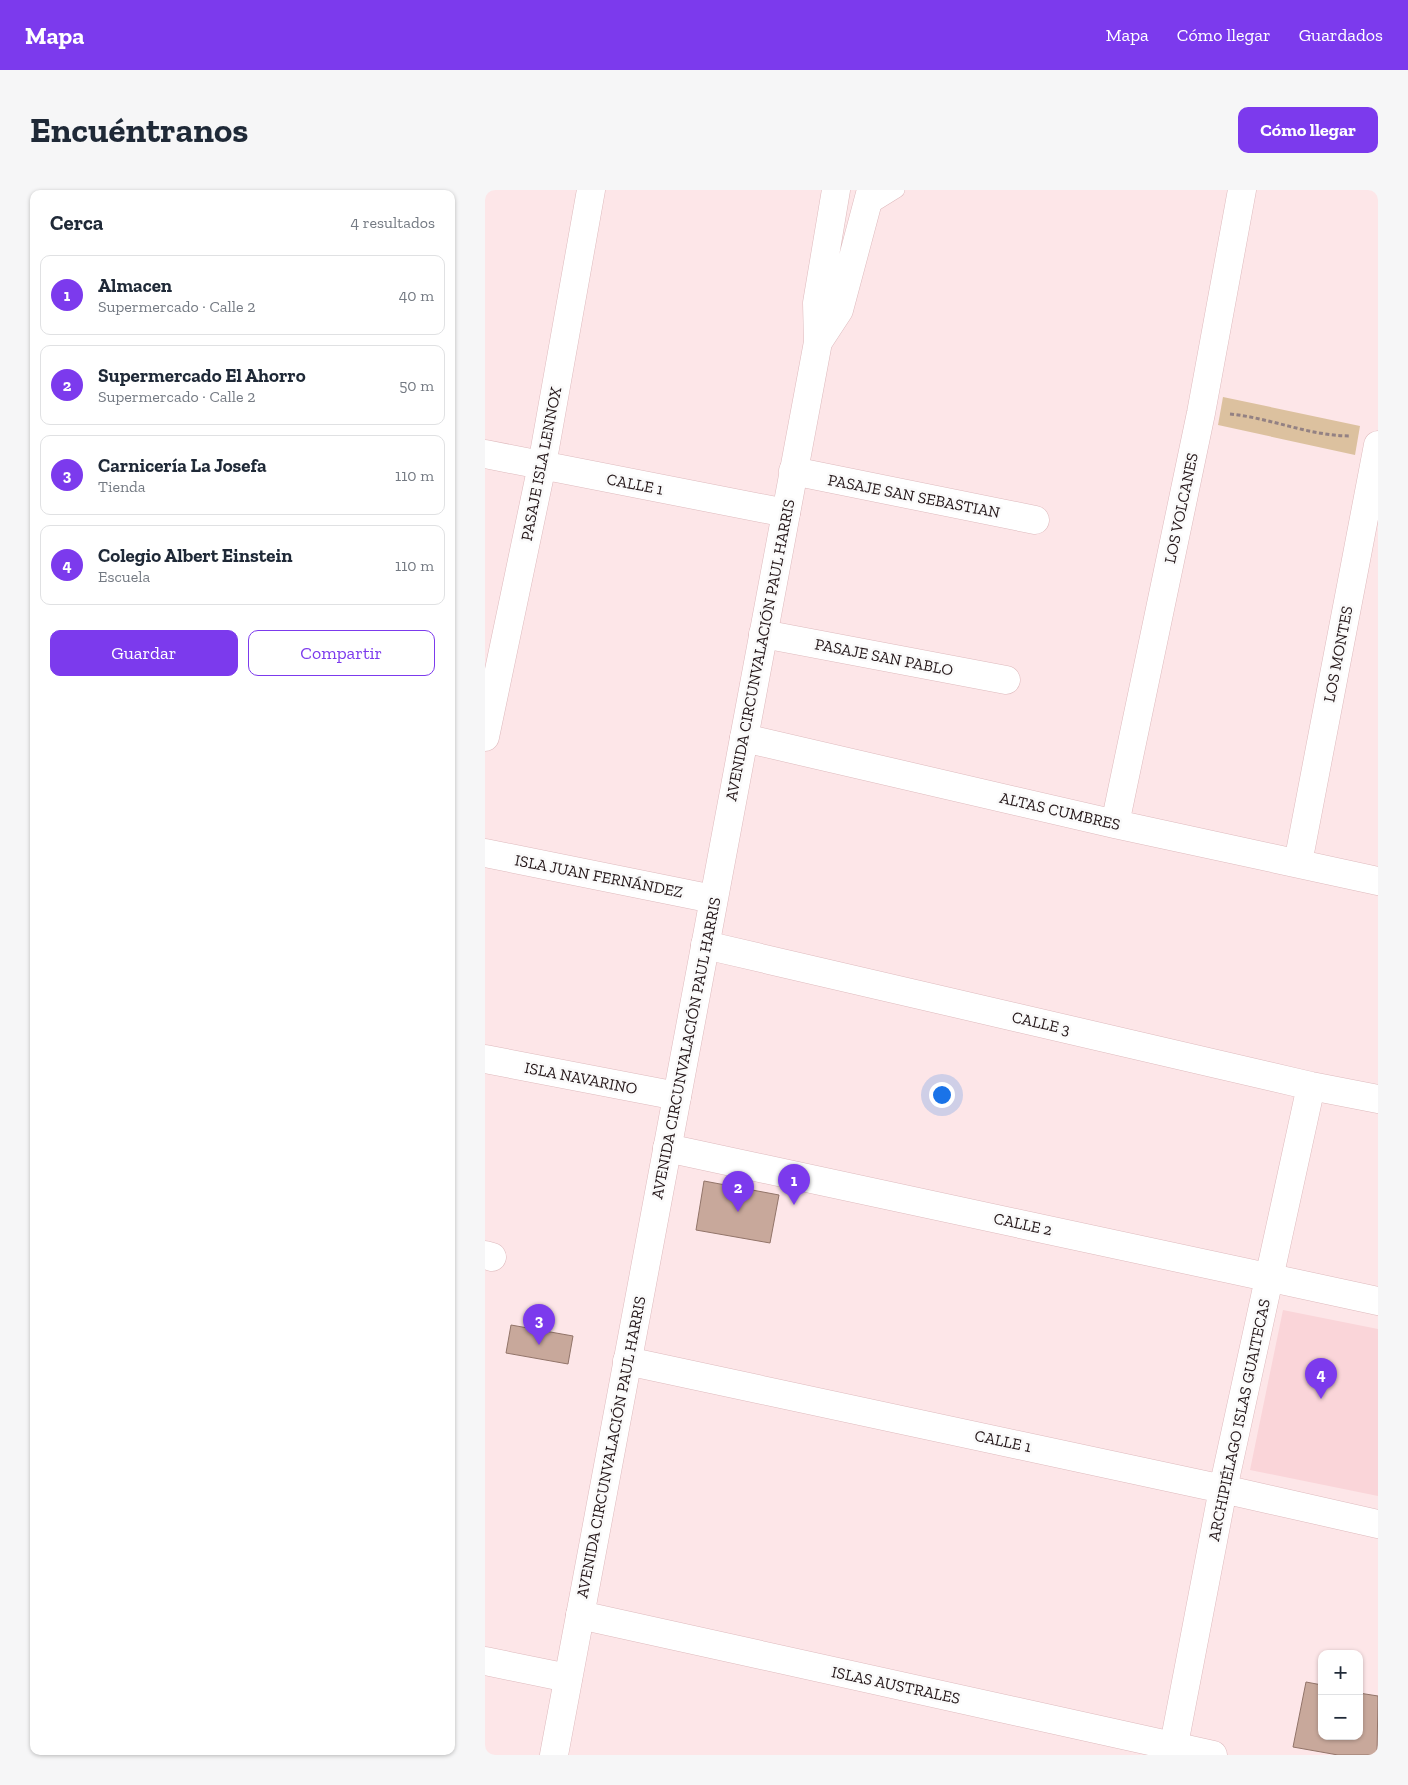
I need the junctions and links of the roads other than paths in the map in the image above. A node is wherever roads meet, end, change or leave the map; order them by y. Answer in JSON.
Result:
{"nodes":[{"id":1,"x":591,"y":190,"type":"edge"},
{"id":2,"x":836,"y":190,"type":"edge"},
{"id":3,"x":897,"y":190,"type":"edge"},
{"id":4,"x":1242,"y":190,"type":"edge"},
{"id":5,"x":869,"y":199,"type":"edge"},
{"id":6,"x":818,"y":342,"type":"junction"},
{"id":7,"x":1368,"y":440,"type":"edge"},
{"id":8,"x":485,"y":454,"type":"edge"},
{"id":9,"x":542,"y":465,"type":"junction"},
{"id":10,"x":793,"y":472,"type":"junction"},
{"id":11,"x":786,"y":513,"type":"junction"},
{"id":12,"x":1035,"y":520,"type":"dead end"},
{"id":13,"x":763,"y":634,"type":"junction"},
{"id":14,"x":1006,"y":680,"type":"dead end"},
{"id":15,"x":485,"y":737,"type":"edge"},
{"id":16,"x":744,"y":738,"type":"junction"},
{"id":17,"x":1115,"y":824,"type":"junction"},
{"id":18,"x":485,"y":853,"type":"edge"},
{"id":19,"x":1298,"y":863,"type":"junction"},
{"id":20,"x":1378,"y":881,"type":"edge"},
{"id":21,"x":713,"y":899,"type":"junction"},
{"id":22,"x":705,"y":945,"type":"junction"},
{"id":23,"x":485,"y":1059,"type":"edge"},
{"id":24,"x":1311,"y":1086,"type":"junction"},
{"id":25,"x":677,"y":1096,"type":"junction"},
{"id":26,"x":1378,"y":1099,"type":"edge"},
{"id":27,"x":667,"y":1148,"type":"junction"},
{"id":28,"x":1270,"y":1277,"type":"junction"},
{"id":29,"x":1378,"y":1302,"type":"edge"},
{"id":30,"x":627,"y":1361,"type":"junction"},
{"id":31,"x":1223,"y":1489,"type":"junction"},
{"id":32,"x":1378,"y":1524,"type":"edge"},
{"id":33,"x":580,"y":1615,"type":"junction"},
{"id":34,"x":485,"y":1661,"type":"edge"},
{"id":35,"x":568,"y":1678,"type":"junction"},
{"id":36,"x":1173,"y":1751,"type":"edge"},
{"id":37,"x":554,"y":1755,"type":"edge"},
{"id":38,"x":1213,"y":1755,"type":"edge"}],
"edges":[{"from":1,"to":9,"type":"street","name":"PASAJE ISLA LENNOX"},
{"from":2,"to":6,"type":"street","name":"AVENIDA CIRCUNVALACIÓN PAUL HARRIS"},
{"from":3,"to":5,"type":"lane"},
{"from":4,"to":17,"type":"street","name":"LOS VOLCANES"},
{"from":5,"to":6,"type":"street","name":"AVENIDA CIRCUNVALACIÓN PAUL HARRIS"},
{"from":6,"to":10,"type":"street","name":"AVENIDA CIRCUNVALACIÓN PAUL HARRIS"},
{"from":7,"to":19,"type":"street","name":"LOS MONTES"},
{"from":8,"to":9,"type":"street","name":"CALLE 1"},
{"from":9,"to":11,"type":"street","name":"CALLE 1"},
{"from":9,"to":15,"type":"street","name":"PASAJE ISLA LENNOX"},
{"from":10,"to":11,"type":"street","name":"AVENIDA CIRCUNVALACIÓN PAUL HARRIS"},
{"from":10,"to":12,"type":"street","name":"PASAJE SAN SEBASTIAN"},
{"from":11,"to":13,"type":"street","name":"AVENIDA CIRCUNVALACIÓN PAUL HARRIS"},
{"from":13,"to":14,"type":"street","name":"PASAJE SAN PABLO"},
{"from":13,"to":16,"type":"street","name":"AVENIDA CIRCUNVALACIÓN PAUL HARRIS"},
{"from":16,"to":17,"type":"street","name":"ALTAS CUMBRES"},
{"from":16,"to":21,"type":"street","name":"AVENIDA CIRCUNVALACIÓN PAUL HARRIS"},
{"from":17,"to":19,"type":"street","name":"ALTAS CUMBRES"},
{"from":18,"to":21,"type":"street","name":"ISLA JUAN FERNÁNDEZ"},
{"from":19,"to":20,"type":"street","name":"ALTAS CUMBRES"},
{"from":21,"to":22,"type":"street","name":"AVENIDA CIRCUNVALACIÓN PAUL HARRIS"},
{"from":22,"to":24,"type":"street","name":"CALLE 3"},
{"from":22,"to":25,"type":"street","name":"AVENIDA CIRCUNVALACIÓN PAUL HARRIS"},
{"from":23,"to":25,"type":"street","name":"ISLA NAVARINO"},
{"from":24,"to":26,"type":"street","name":"CALLE 3"},
{"from":24,"to":28,"type":"street","name":"ARCHIPIÉLAGO ISLAS GUAITECAS"},
{"from":25,"to":27,"type":"street","name":"AVENIDA CIRCUNVALACIÓN PAUL HARRIS"},
{"from":27,"to":28,"type":"street","name":"CALLE 2"},
{"from":27,"to":30,"type":"street","name":"AVENIDA CIRCUNVALACIÓN PAUL HARRIS"},
{"from":28,"to":29,"type":"street","name":"CALLE 2"},
{"from":28,"to":31,"type":"street","name":"ARCHIPIÉLAGO ISLAS GUAITECAS"},
{"from":30,"to":31,"type":"street","name":"CALLE 1"},
{"from":30,"to":33,"type":"street","name":"AVENIDA CIRCUNVALACIÓN PAUL HARRIS"},
{"from":31,"to":32,"type":"street","name":"CALLE 1"},
{"from":31,"to":36,"type":"street","name":"ARCHIPIÉLAGO ISLAS GUAITECAS"},
{"from":33,"to":35,"type":"street","name":"AVENIDA CIRCUNVALACIÓN PAUL HARRIS"},
{"from":33,"to":36,"type":"street","name":"ISLAS AUSTRALES"},
{"from":34,"to":35,"type":"street"},
{"from":35,"to":37,"type":"street","name":"AVENIDA CIRCUNVALACIÓN PAUL HARRIS"},
{"from":36,"to":38,"type":"street","name":"ISLAS AUSTRALES"}]}
